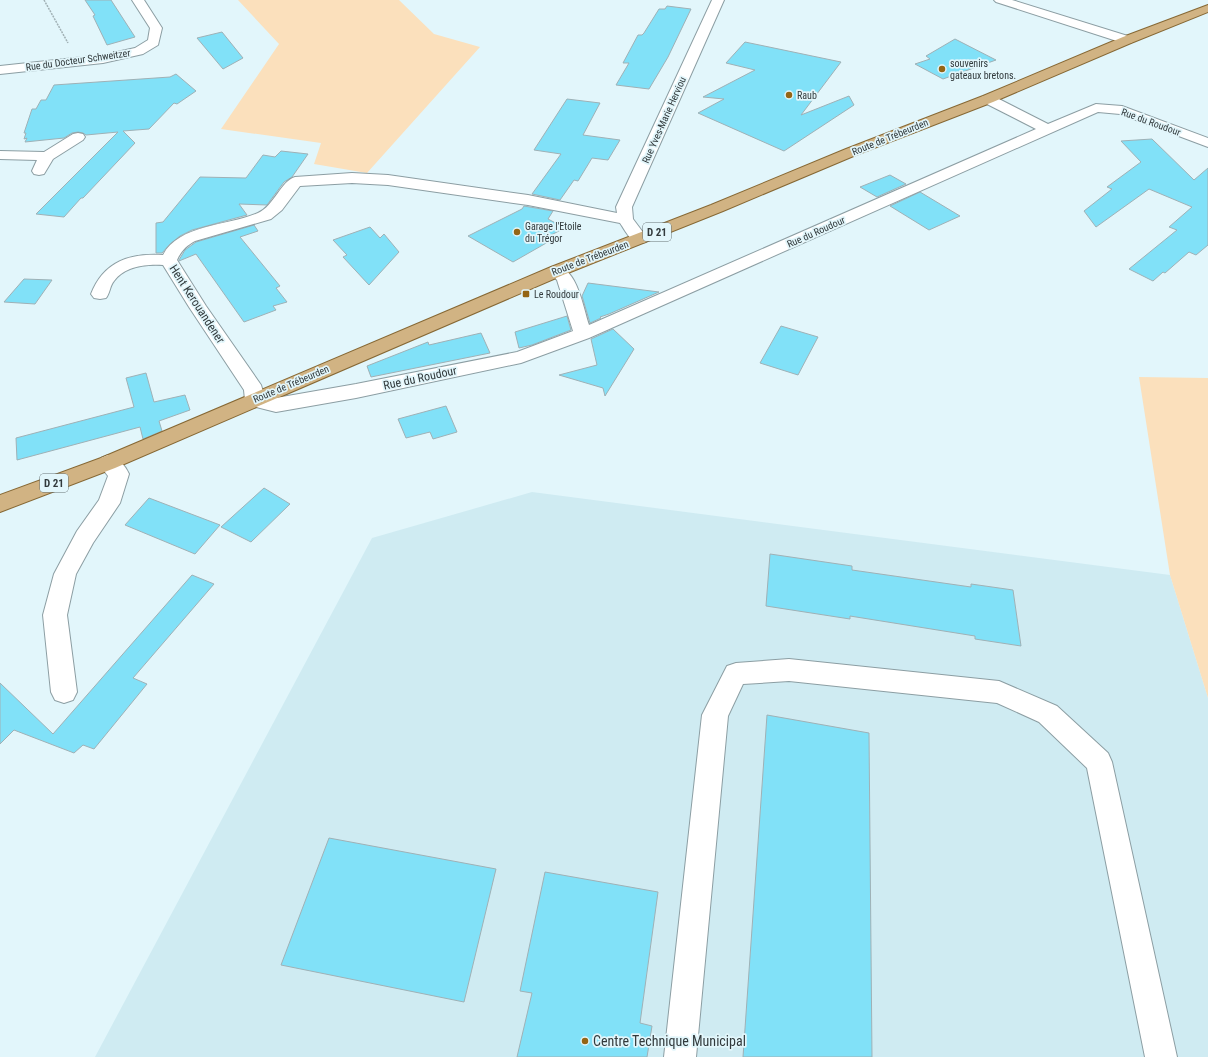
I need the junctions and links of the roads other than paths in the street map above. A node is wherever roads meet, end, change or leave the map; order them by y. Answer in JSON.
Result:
{"nodes":[{"id":1,"x":138,"y":0,"type":"edge"},
{"id":2,"x":718,"y":0,"type":"edge"},
{"id":3,"x":1000,"y":0,"type":"edge"},
{"id":4,"x":1208,"y":8,"type":"edge"},
{"id":5,"x":1127,"y":40,"type":"junction"},
{"id":6,"x":0,"y":70,"type":"edge"},
{"id":7,"x":988,"y":98,"type":"junction"},
{"id":8,"x":1049,"y":130,"type":"junction"},
{"id":9,"x":78,"y":137,"type":"dead end"},
{"id":10,"x":1208,"y":143,"type":"edge"},
{"id":11,"x":0,"y":155,"type":"edge"},
{"id":12,"x":47,"y":156,"type":"junction"},
{"id":13,"x":39,"y":171,"type":"dead end"},
{"id":14,"x":625,"y":219,"type":"junction"},
{"id":15,"x":640,"y":239,"type":"junction"},
{"id":16,"x":169,"y":260,"type":"junction"},
{"id":17,"x":557,"y":271,"type":"junction"},
{"id":18,"x":100,"y":294,"type":"dead end"},
{"id":19,"x":583,"y":334,"type":"junction"},
{"id":20,"x":255,"y":400,"type":"junction"},
{"id":21,"x":108,"y":462,"type":"junction"},
{"id":22,"x":0,"y":496,"type":"edge"},
{"id":23,"x":0,"y":504,"type":"edge"},
{"id":24,"x":64,"y":692,"type":"dead end"},
{"id":25,"x":680,"y":1057,"type":"edge"},
{"id":26,"x":1161,"y":1057,"type":"edge"}],
"edges":[{"from":1,"to":6,"type":"street","name":"Rue du Docteur Schweitzer"},
{"from":2,"to":14,"type":"street","name":"Rue Yves-Marie Herviou"},
{"from":3,"to":5,"type":"street"},
{"from":4,"to":5,"type":"main road","name":"Route de Trébeurden","number":"D 21"},
{"from":5,"to":7,"type":"main road","name":"Route de Trébeurden","number":"D 21"},
{"from":7,"to":8,"type":"street"},
{"from":7,"to":15,"type":"main road","name":"Route de Trébeurden","number":"D 21"},
{"from":8,"to":10,"type":"street","name":"Rue du Roudour"},
{"from":8,"to":19,"type":"street","name":"Rue du Roudour"},
{"from":9,"to":12,"type":"street"},
{"from":11,"to":12,"type":"street"},
{"from":12,"to":13,"type":"street"},
{"from":14,"to":15,"type":"street"},
{"from":14,"to":16,"type":"street"},
{"from":15,"to":17,"type":"main road","name":"Route de Trébeurden","number":"D 21"},
{"from":16,"to":18,"type":"street","name":"Hent Kerouandener"},
{"from":16,"to":20,"type":"street","name":"Hent Kerouandener"},
{"from":17,"to":19,"type":"street"},
{"from":17,"to":20,"type":"main road","name":"Route de Trébeurden","number":"D 21"},
{"from":19,"to":20,"type":"street","name":"Rue du Roudour"},
{"from":20,"to":21,"type":"main road","name":"Route de Trébeurden","number":"D 21"},
{"from":21,"to":22,"type":"main road","name":"Route de Trébeurden","number":"D 21"},
{"from":21,"to":23,"type":"main road","name":"Route de Trébeurden","number":"D 21"},
{"from":21,"to":24,"type":"street"},
{"from":25,"to":26,"type":"street"}]}
